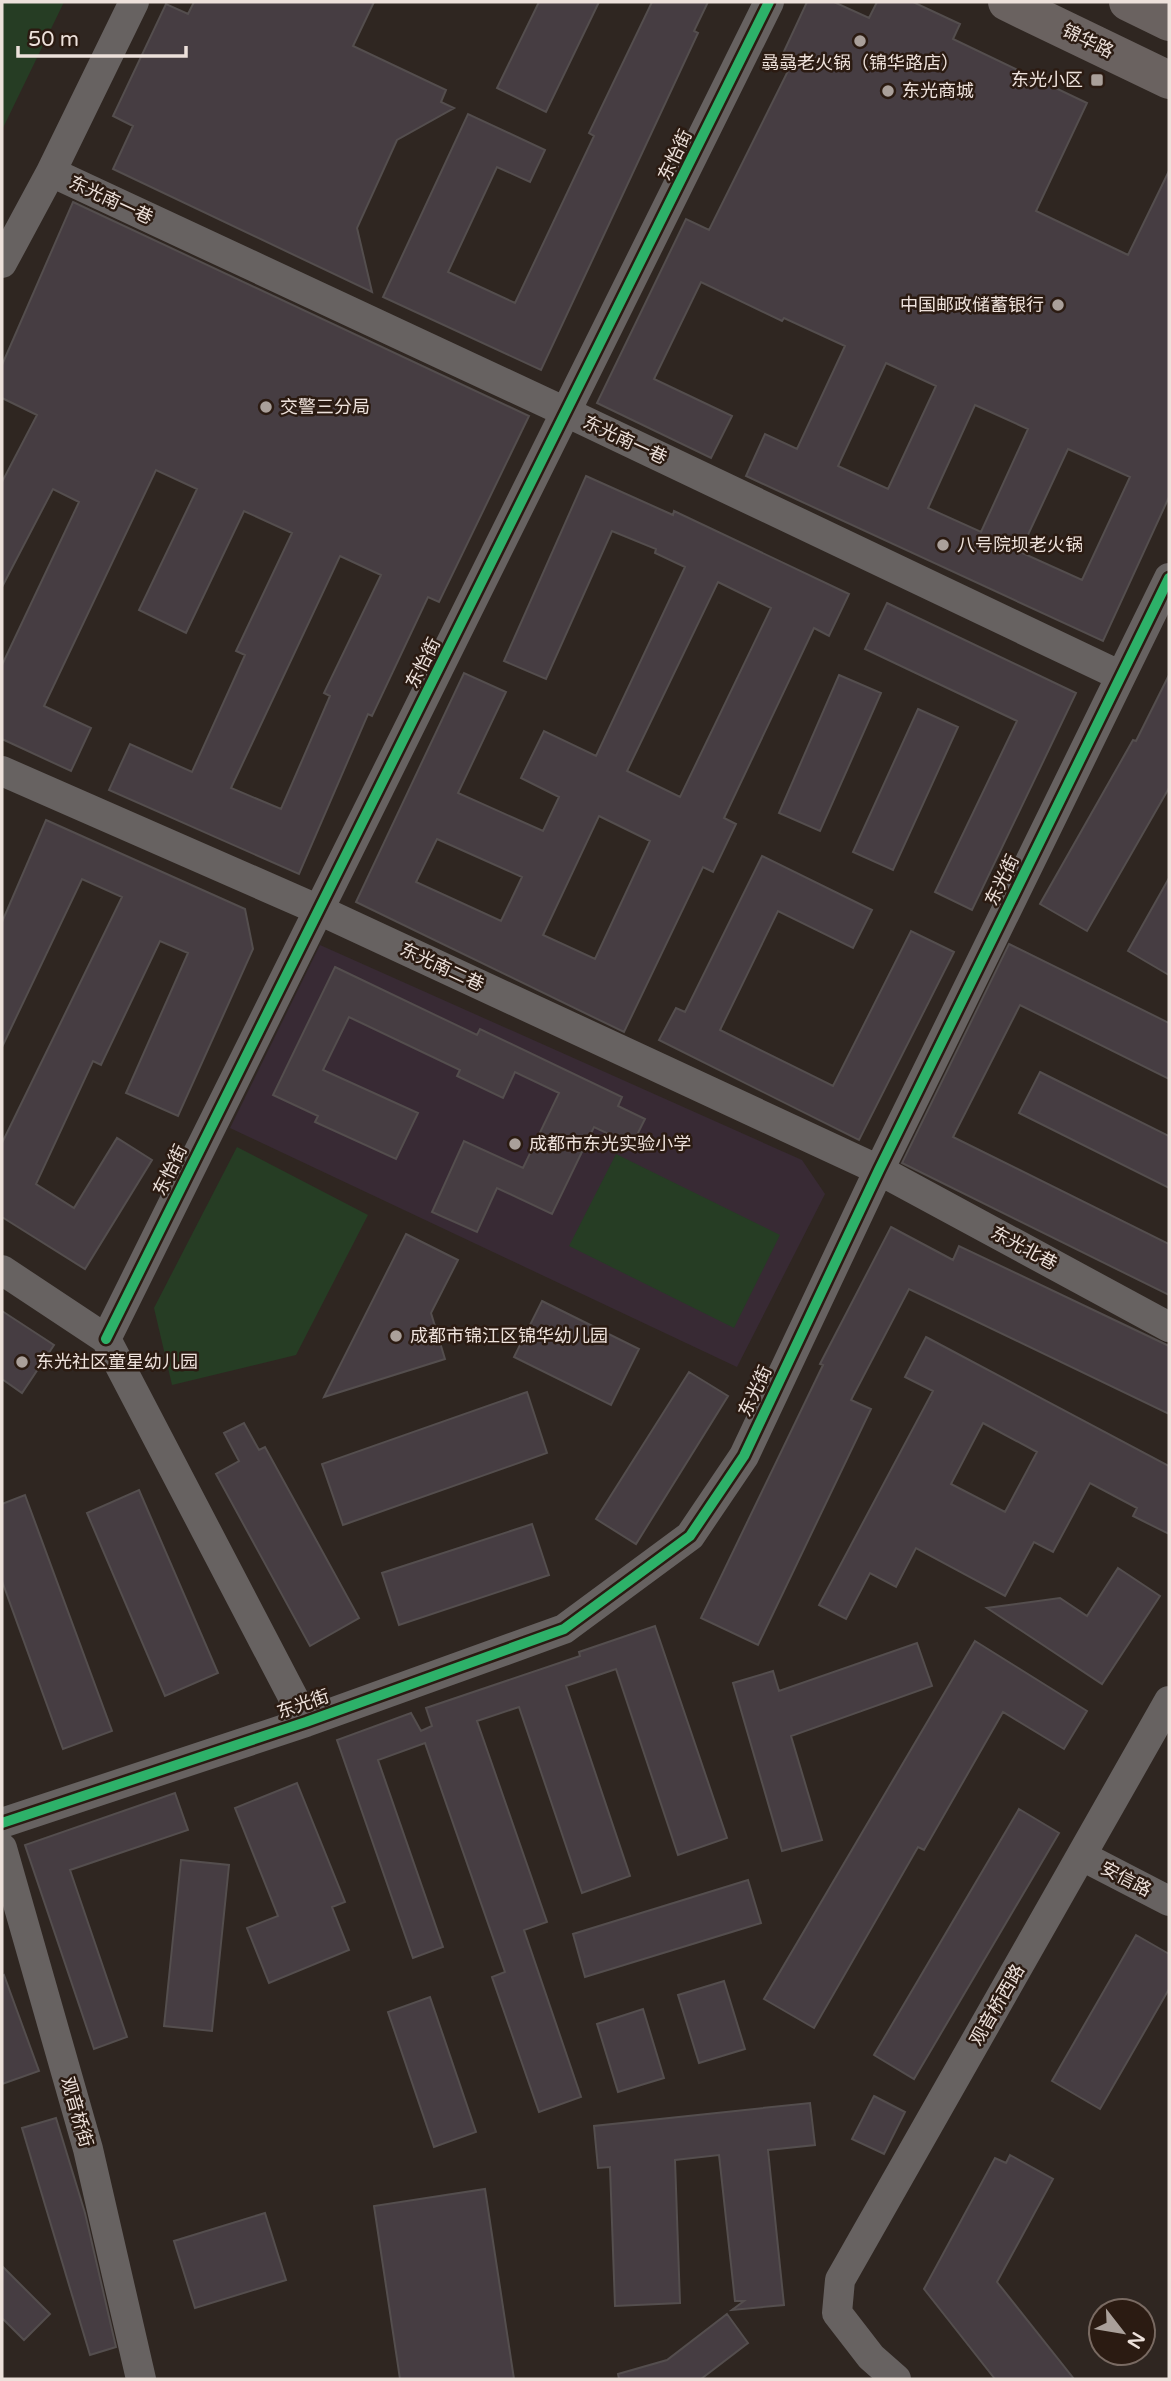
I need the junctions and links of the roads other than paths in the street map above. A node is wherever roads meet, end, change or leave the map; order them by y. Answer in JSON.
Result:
{"nodes":[{"id":1,"x":134,"y":2,"type":"edge"},
{"id":2,"x":769,"y":2,"type":"edge"},
{"id":3,"x":1007,"y":2,"type":"edge"},
{"id":4,"x":1128,"y":2,"type":"edge"},
{"id":5,"x":1169,"y":22,"type":"edge"},
{"id":6,"x":1169,"y":80,"type":"edge"},
{"id":7,"x":51,"y":172,"type":"junction"},
{"id":8,"x":2,"y":263,"type":"edge"},
{"id":9,"x":568,"y":413,"type":"junction"},
{"id":10,"x":1169,"y":578,"type":"edge"},
{"id":11,"x":1121,"y":676,"type":"junction"},
{"id":12,"x":2,"y":771,"type":"edge"},
{"id":13,"x":319,"y":910,"type":"junction"},
{"id":14,"x":879,"y":1170,"type":"junction"},
{"id":15,"x":2,"y":1270,"type":"edge"},
{"id":16,"x":1169,"y":1327,"type":"edge"},
{"id":17,"x":106,"y":1339,"type":"junction"},
{"id":18,"x":1169,"y":1701,"type":"edge"},
{"id":19,"x":306,"y":1722,"type":"junction"},
{"id":20,"x":2,"y":1824,"type":"edge"},
{"id":21,"x":2,"y":1848,"type":"edge"},
{"id":22,"x":1082,"y":1856,"type":"junction"},
{"id":23,"x":1169,"y":1901,"type":"edge"},
{"id":24,"x":141,"y":2379,"type":"edge"},
{"id":25,"x":896,"y":2379,"type":"edge"}],
"edges":[{"from":1,"to":7,"type":"street"},
{"from":2,"to":9,"type":"street","name":"东怡街"},
{"from":3,"to":6,"type":"main road","name":"锦华路"},
{"from":4,"to":5,"type":"main road"},
{"from":7,"to":8,"type":"street"},
{"from":7,"to":9,"type":"street","name":"东光南一巷"},
{"from":9,"to":11,"type":"street","name":"东光南一巷"},
{"from":9,"to":13,"type":"street","name":"东怡街"},
{"from":10,"to":11,"type":"street","name":"东光街"},
{"from":11,"to":14,"type":"street","name":"东光街"},
{"from":12,"to":13,"type":"street","name":"东光南二巷"},
{"from":13,"to":14,"type":"street","name":"东光南二巷"},
{"from":13,"to":17,"type":"street","name":"东怡街"},
{"from":14,"to":16,"type":"street","name":"东光北巷"},
{"from":14,"to":19,"type":"street","name":"东光街"},
{"from":15,"to":17,"type":"street"},
{"from":17,"to":19,"type":"street"},
{"from":18,"to":22,"type":"street","name":"观音桥西路"},
{"from":19,"to":20,"type":"street","name":"东光街"},
{"from":21,"to":24,"type":"street","name":"观音桥街"},
{"from":22,"to":23,"type":"street","name":"安信路"},
{"from":22,"to":25,"type":"street","name":"观音桥西路"}]}
